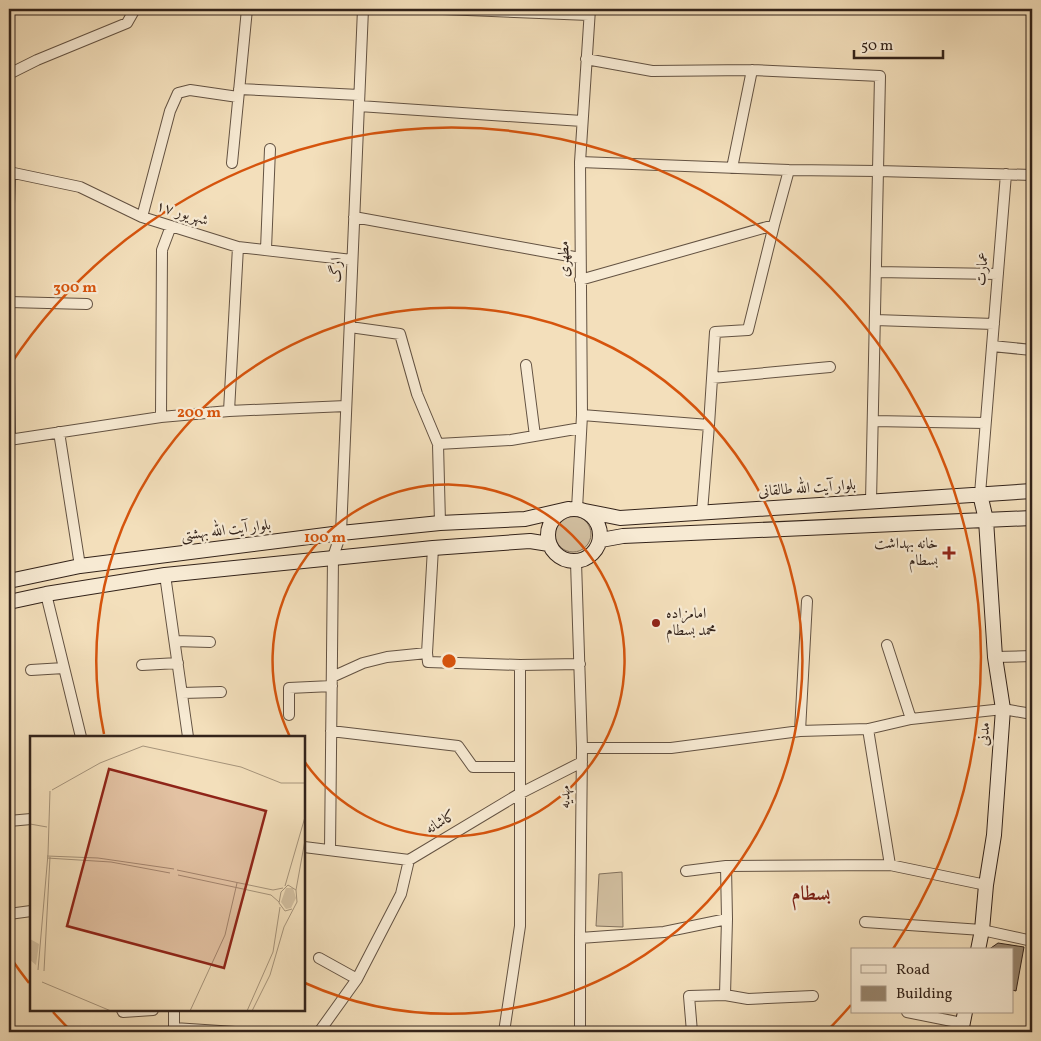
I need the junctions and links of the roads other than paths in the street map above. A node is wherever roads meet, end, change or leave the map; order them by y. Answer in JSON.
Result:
{"nodes":[{"id":1,"x":134,"y":9,"type":"edge"},
{"id":2,"x":247,"y":9,"type":"edge"},
{"id":3,"x":363,"y":9,"type":"edge"},
{"id":4,"x":443,"y":9,"type":"edge"},
{"id":5,"x":589,"y":12,"type":"edge"},
{"id":6,"x":586,"y":59,"type":"junction"},
{"id":7,"x":752,"y":70,"type":"junction"},
{"id":8,"x":9,"y":74,"type":"edge"},
{"id":9,"x":239,"y":93,"type":"junction"},
{"id":10,"x":359,"y":101,"type":"junction"},
{"id":11,"x":582,"y":121,"type":"junction"},
{"id":12,"x":270,"y":149,"type":"dead end"},
{"id":13,"x":580,"y":162,"type":"junction"},
{"id":14,"x":232,"y":163,"type":"dead end"},
{"id":15,"x":732,"y":168,"type":"junction"},
{"id":16,"x":789,"y":170,"type":"junction"},
{"id":17,"x":878,"y":171,"type":"junction"},
{"id":18,"x":10,"y":172,"type":"edge"},
{"id":19,"x":1006,"y":174,"type":"junction"},
{"id":20,"x":1032,"y":175,"type":"edge"},
{"id":21,"x":9,"y":204,"type":"edge"},
{"id":22,"x":142,"y":217,"type":"junction"},
{"id":23,"x":354,"y":217,"type":"junction"},
{"id":24,"x":774,"y":225,"type":"junction"},
{"id":25,"x":171,"y":226,"type":"junction"},
{"id":26,"x":238,"y":247,"type":"junction"},
{"id":27,"x":266,"y":249,"type":"junction"},
{"id":28,"x":580,"y":258,"type":"junction"},
{"id":29,"x":352,"y":260,"type":"junction"},
{"id":30,"x":876,"y":272,"type":"junction"},
{"id":31,"x":998,"y":274,"type":"junction"},
{"id":32,"x":580,"y":280,"type":"junction"},
{"id":33,"x":9,"y":302,"type":"edge"},
{"id":34,"x":86,"y":304,"type":"dead end"},
{"id":35,"x":875,"y":320,"type":"junction"},
{"id":36,"x":994,"y":324,"type":"junction"},
{"id":37,"x":350,"y":327,"type":"junction"},
{"id":38,"x":992,"y":346,"type":"junction"},
{"id":39,"x":1032,"y":350,"type":"edge"},
{"id":40,"x":526,"y":365,"type":"dead end"},
{"id":41,"x":830,"y":366,"type":"dead end"},
{"id":42,"x":712,"y":378,"type":"junction"},
{"id":43,"x":9,"y":379,"type":"edge"},
{"id":44,"x":346,"y":406,"type":"junction"},
{"id":45,"x":229,"y":411,"type":"junction"},
{"id":46,"x":582,"y":415,"type":"junction"},
{"id":47,"x":160,"y":418,"type":"junction"},
{"id":48,"x":873,"y":421,"type":"junction"},
{"id":49,"x":985,"y":423,"type":"junction"},
{"id":50,"x":710,"y":425,"type":"junction"},
{"id":51,"x":581,"y":428,"type":"junction"},
{"id":52,"x":59,"y":432,"type":"junction"},
{"id":53,"x":535,"y":436,"type":"junction"},
{"id":54,"x":9,"y":440,"type":"edge"},
{"id":55,"x":438,"y":444,"type":"junction"},
{"id":56,"x":1032,"y":491,"type":"edge"},
{"id":57,"x":980,"y":494,"type":"junction"},
{"id":58,"x":871,"y":501,"type":"junction"},
{"id":59,"x":577,"y":510,"type":"junction"},
{"id":60,"x":702,"y":512,"type":"junction"},
{"id":61,"x":1032,"y":518,"type":"edge"},
{"id":62,"x":986,"y":520,"type":"junction"},
{"id":63,"x":440,"y":523,"type":"junction"},
{"id":64,"x":341,"y":533,"type":"junction"},
{"id":65,"x":600,"y":540,"type":"junction"},
{"id":66,"x":549,"y":544,"type":"junction"},
{"id":67,"x":433,"y":548,"type":"junction"},
{"id":68,"x":333,"y":557,"type":"junction"},
{"id":69,"x":576,"y":562,"type":"junction"},
{"id":70,"x":80,"y":566,"type":"junction"},
{"id":71,"x":165,"y":575,"type":"junction"},
{"id":72,"x":9,"y":581,"type":"edge"},
{"id":73,"x":46,"y":594,"type":"junction"},
{"id":74,"x":807,"y":601,"type":"dead end"},
{"id":75,"x":9,"y":602,"type":"edge"},
{"id":76,"x":174,"y":640,"type":"junction"},
{"id":77,"x":210,"y":642,"type":"dead end"},
{"id":78,"x":887,"y":645,"type":"dead end"},
{"id":79,"x":427,"y":653,"type":"junction"},
{"id":80,"x":1032,"y":656,"type":"edge"},
{"id":81,"x":995,"y":657,"type":"junction"},
{"id":82,"x":178,"y":663,"type":"junction"},
{"id":83,"x":580,"y":664,"type":"junction"},
{"id":84,"x":142,"y":665,"type":"dead end"},
{"id":85,"x":520,"y":665,"type":"junction"},
{"id":86,"x":64,"y":668,"type":"junction"},
{"id":87,"x":31,"y":670,"type":"dead end"},
{"id":88,"x":332,"y":681,"type":"junction"},
{"id":89,"x":222,"y":692,"type":"dead end"},
{"id":90,"x":182,"y":693,"type":"junction"},
{"id":91,"x":1003,"y":709,"type":"junction"},
{"id":92,"x":1032,"y":714,"type":"edge"},
{"id":93,"x":289,"y":715,"type":"dead end"},
{"id":94,"x":911,"y":719,"type":"junction"},
{"id":95,"x":868,"y":729,"type":"junction"},
{"id":96,"x":331,"y":731,"type":"junction"},
{"id":97,"x":800,"y":731,"type":"junction"},
{"id":98,"x":81,"y":736,"type":"edge"},
{"id":99,"x":188,"y":736,"type":"edge"},
{"id":100,"x":582,"y":748,"type":"junction"},
{"id":101,"x":582,"y":762,"type":"junction"},
{"id":102,"x":519,"y":767,"type":"junction"},
{"id":103,"x":519,"y":794,"type":"junction"},
{"id":104,"x":30,"y":819,"type":"edge"},
{"id":105,"x":9,"y":821,"type":"edge"},
{"id":106,"x":305,"y":847,"type":"edge"},
{"id":107,"x":330,"y":850,"type":"junction"},
{"id":108,"x":409,"y":860,"type":"junction"},
{"id":109,"x":890,"y":865,"type":"junction"},
{"id":110,"x":726,"y":866,"type":"junction"},
{"id":111,"x":686,"y":871,"type":"dead end"},
{"id":112,"x":986,"y":884,"type":"junction"},
{"id":113,"x":30,"y":911,"type":"edge"},
{"id":114,"x":9,"y":914,"type":"edge"},
{"id":115,"x":727,"y":919,"type":"junction"},
{"id":116,"x":865,"y":922,"type":"dead end"},
{"id":117,"x":982,"y":930,"type":"junction"},
{"id":118,"x":580,"y":938,"type":"junction"},
{"id":119,"x":1032,"y":941,"type":"edge"},
{"id":120,"x":978,"y":948,"type":"edge"},
{"id":121,"x":319,"y":958,"type":"dead end"},
{"id":122,"x":357,"y":979,"type":"junction"},
{"id":123,"x":725,"y":995,"type":"junction"},
{"id":124,"x":813,"y":996,"type":"dead end"},
{"id":125,"x":122,"y":1011,"type":"edge"},
{"id":126,"x":138,"y":1011,"type":"edge"},
{"id":127,"x":174,"y":1011,"type":"edge"},
{"id":128,"x":917,"y":1014,"type":"edge"},
{"id":129,"x":963,"y":1023,"type":"edge"},
{"id":130,"x":235,"y":1032,"type":"edge"},
{"id":131,"x":319,"y":1032,"type":"edge"},
{"id":132,"x":504,"y":1032,"type":"edge"},
{"id":133,"x":580,"y":1032,"type":"edge"},
{"id":134,"x":692,"y":1032,"type":"edge"}],
"edges":[{"from":1,"to":8,"type":"street"},
{"from":2,"to":9,"type":"street"},
{"from":3,"to":10,"type":"street","name":"ارگ"},
{"from":4,"to":5,"type":"street"},
{"from":5,"to":6,"type":"street","name":"مطهری"},
{"from":6,"to":7,"type":"street"},
{"from":6,"to":11,"type":"street","name":"مطهری"},
{"from":7,"to":15,"type":"street"},
{"from":7,"to":17,"type":"street"},
{"from":9,"to":10,"type":"street"},
{"from":9,"to":14,"type":"street"},
{"from":9,"to":22,"type":"street"},
{"from":10,"to":11,"type":"street"},
{"from":10,"to":23,"type":"street","name":"ارگ"},
{"from":11,"to":13,"type":"street","name":"مطهری"},
{"from":12,"to":27,"type":"street"},
{"from":13,"to":15,"type":"street"},
{"from":13,"to":28,"type":"street","name":"مطهری"},
{"from":15,"to":16,"type":"street"},
{"from":16,"to":17,"type":"street"},
{"from":16,"to":24,"type":"street"},
{"from":17,"to":19,"type":"street"},
{"from":17,"to":30,"type":"street"},
{"from":18,"to":21,"type":"street"},
{"from":18,"to":22,"type":"street","name":"۱۷ شهریور"},
{"from":19,"to":20,"type":"street"},
{"from":19,"to":31,"type":"street","name":"عمارت"},
{"from":22,"to":25,"type":"street","name":"۱۷ شهریور"},
{"from":23,"to":28,"type":"street"},
{"from":23,"to":29,"type":"street","name":"ارگ"},
{"from":24,"to":32,"type":"street"},
{"from":24,"to":42,"type":"street"},
{"from":25,"to":26,"type":"street","name":"۱۷ شهریور"},
{"from":25,"to":47,"type":"street"},
{"from":26,"to":27,"type":"street","name":"۱۷ شهریور"},
{"from":26,"to":45,"type":"street"},
{"from":27,"to":29,"type":"street","name":"۱۷ شهریور"},
{"from":28,"to":32,"type":"street","name":"مطهری"},
{"from":29,"to":37,"type":"street","name":"ارگ"},
{"from":30,"to":31,"type":"street"},
{"from":30,"to":35,"type":"street"},
{"from":31,"to":36,"type":"street","name":"عمارت"},
{"from":32,"to":46,"type":"street","name":"مطهری"},
{"from":33,"to":34,"type":"street"},
{"from":35,"to":36,"type":"street"},
{"from":35,"to":48,"type":"street"},
{"from":36,"to":38,"type":"street","name":"عمارت"},
{"from":37,"to":44,"type":"street","name":"ارگ"},
{"from":37,"to":55,"type":"street"},
{"from":38,"to":39,"type":"street"},
{"from":38,"to":49,"type":"street","name":"عمارت"},
{"from":40,"to":53,"type":"street"},
{"from":41,"to":42,"type":"street"},
{"from":42,"to":50,"type":"street"},
{"from":43,"to":54,"type":"street"},
{"from":44,"to":45,"type":"street"},
{"from":44,"to":64,"type":"street","name":"ارگ"},
{"from":45,"to":47,"type":"street"},
{"from":46,"to":50,"type":"street"},
{"from":46,"to":51,"type":"street","name":"مطهری"},
{"from":47,"to":52,"type":"street"},
{"from":48,"to":49,"type":"street"},
{"from":48,"to":58,"type":"street"},
{"from":49,"to":57,"type":"street","name":"عمارت"},
{"from":50,"to":60,"type":"street"},
{"from":51,"to":53,"type":"street"},
{"from":51,"to":59,"type":"street","name":"مطهری"},
{"from":52,"to":54,"type":"street"},
{"from":52,"to":70,"type":"street"},
{"from":53,"to":55,"type":"street"},
{"from":55,"to":63,"type":"street"},
{"from":56,"to":57,"type":"street","name":"بلوار آیت الله طالقانی"},
{"from":57,"to":58,"type":"street","name":"بلوار آیت الله طالقانی"},
{"from":57,"to":62,"type":"street","name":"مدنی"},
{"from":58,"to":60,"type":"street","name":"بلوار آیت الله طالقانی"},
{"from":59,"to":60,"type":"street","name":"بلوار آیت الله طالقانی"},
{"from":59,"to":63,"type":"street","name":"بلوار آیت الله بهشتی"},
{"from":59,"to":65,"type":"street"},
{"from":59,"to":66,"type":"street"},
{"from":61,"to":62,"type":"street"},
{"from":62,"to":65,"type":"street"},
{"from":62,"to":81,"type":"street","name":"مدنی"},
{"from":63,"to":64,"type":"street","name":"بلوار آیت الله بهشتی"},
{"from":64,"to":68,"type":"street","name":"ارگ"},
{"from":64,"to":70,"type":"street","name":"بلوار آیت الله بهشتی"},
{"from":65,"to":69,"type":"street"},
{"from":66,"to":67,"type":"street"},
{"from":66,"to":69,"type":"street"},
{"from":67,"to":68,"type":"street"},
{"from":67,"to":79,"type":"street"},
{"from":68,"to":71,"type":"street"},
{"from":68,"to":88,"type":"street","name":"ارگ"},
{"from":69,"to":83,"type":"street","name":"مهدیه"},
{"from":70,"to":72,"type":"street","name":"بلوار آیت الله بهشتی"},
{"from":71,"to":73,"type":"street"},
{"from":71,"to":76,"type":"street"},
{"from":73,"to":75,"type":"street"},
{"from":73,"to":86,"type":"street"},
{"from":74,"to":97,"type":"street"},
{"from":76,"to":77,"type":"street"},
{"from":76,"to":82,"type":"street"},
{"from":78,"to":94,"type":"street"},
{"from":79,"to":85,"type":"street"},
{"from":79,"to":88,"type":"street"},
{"from":80,"to":81,"type":"street"},
{"from":81,"to":91,"type":"street","name":"مدنی"},
{"from":82,"to":84,"type":"street"},
{"from":82,"to":90,"type":"street"},
{"from":83,"to":85,"type":"street"},
{"from":83,"to":100,"type":"street","name":"مهدیه"},
{"from":85,"to":102,"type":"street"},
{"from":86,"to":87,"type":"street"},
{"from":86,"to":98,"type":"street"},
{"from":88,"to":93,"type":"street"},
{"from":88,"to":96,"type":"street","name":"ارگ"},
{"from":89,"to":90,"type":"street"},
{"from":90,"to":99,"type":"street"},
{"from":91,"to":92,"type":"street"},
{"from":91,"to":94,"type":"street"},
{"from":91,"to":112,"type":"street","name":"مدنی"},
{"from":94,"to":95,"type":"street"},
{"from":95,"to":97,"type":"street"},
{"from":95,"to":109,"type":"street"},
{"from":96,"to":102,"type":"street"},
{"from":96,"to":107,"type":"street","name":"ارگ"},
{"from":97,"to":100,"type":"street"},
{"from":100,"to":101,"type":"street","name":"مهدیه"},
{"from":101,"to":103,"type":"street","name":"کاشانه"},
{"from":101,"to":118,"type":"street","name":"مهدیه"},
{"from":102,"to":103,"type":"street"},
{"from":103,"to":108,"type":"street","name":"کاشانه"},
{"from":103,"to":132,"type":"street"},
{"from":104,"to":105,"type":"street"},
{"from":106,"to":107,"type":"street"},
{"from":107,"to":108,"type":"street"},
{"from":108,"to":122,"type":"street"},
{"from":109,"to":110,"type":"street"},
{"from":109,"to":112,"type":"street"},
{"from":110,"to":111,"type":"street"},
{"from":110,"to":115,"type":"street"},
{"from":112,"to":117,"type":"street","name":"مدنی"},
{"from":113,"to":114,"type":"street"},
{"from":115,"to":118,"type":"street"},
{"from":115,"to":123,"type":"street"},
{"from":116,"to":117,"type":"street"},
{"from":117,"to":119,"type":"street"},
{"from":117,"to":120,"type":"street","name":"مدنی"},
{"from":118,"to":133,"type":"street","name":"مهدیه"},
{"from":121,"to":122,"type":"street"},
{"from":122,"to":131,"type":"street"},
{"from":123,"to":124,"type":"street"},
{"from":123,"to":134,"type":"street"},
{"from":125,"to":126,"type":"street"},
{"from":127,"to":130,"type":"street"},
{"from":128,"to":129,"type":"street"}]}
